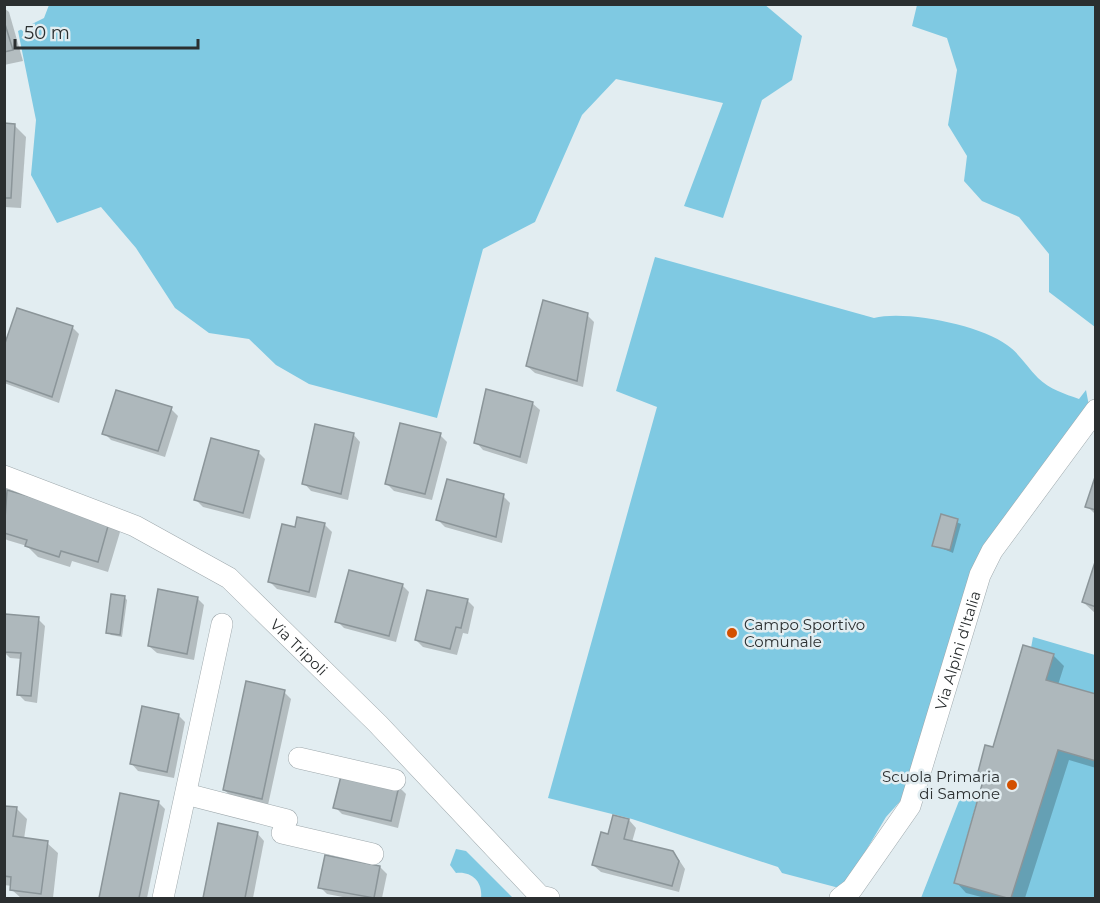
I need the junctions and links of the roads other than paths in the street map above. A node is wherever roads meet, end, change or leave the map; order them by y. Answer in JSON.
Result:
{"nodes":[{"id":1,"x":1095,"y":410,"type":"edge"},
{"id":2,"x":4,"y":476,"type":"edge"},
{"id":3,"x":222,"y":624,"type":"dead end"},
{"id":4,"x":299,"y":758,"type":"dead end"},
{"id":5,"x":395,"y":780,"type":"dead end"},
{"id":6,"x":186,"y":794,"type":"junction"},
{"id":7,"x":373,"y":854,"type":"dead end"},
{"id":8,"x":163,"y":898,"type":"edge"},
{"id":9,"x":543,"y":898,"type":"edge"},
{"id":10,"x":840,"y":898,"type":"edge"}],
"edges":[{"from":1,"to":10,"type":"street","name":"Via Alpini d'Italia"},
{"from":2,"to":9,"type":"street","name":"Via Tripoli"},
{"from":3,"to":6,"type":"street"},
{"from":4,"to":5,"type":"street"},
{"from":6,"to":7,"type":"street"},
{"from":6,"to":8,"type":"street"}]}
